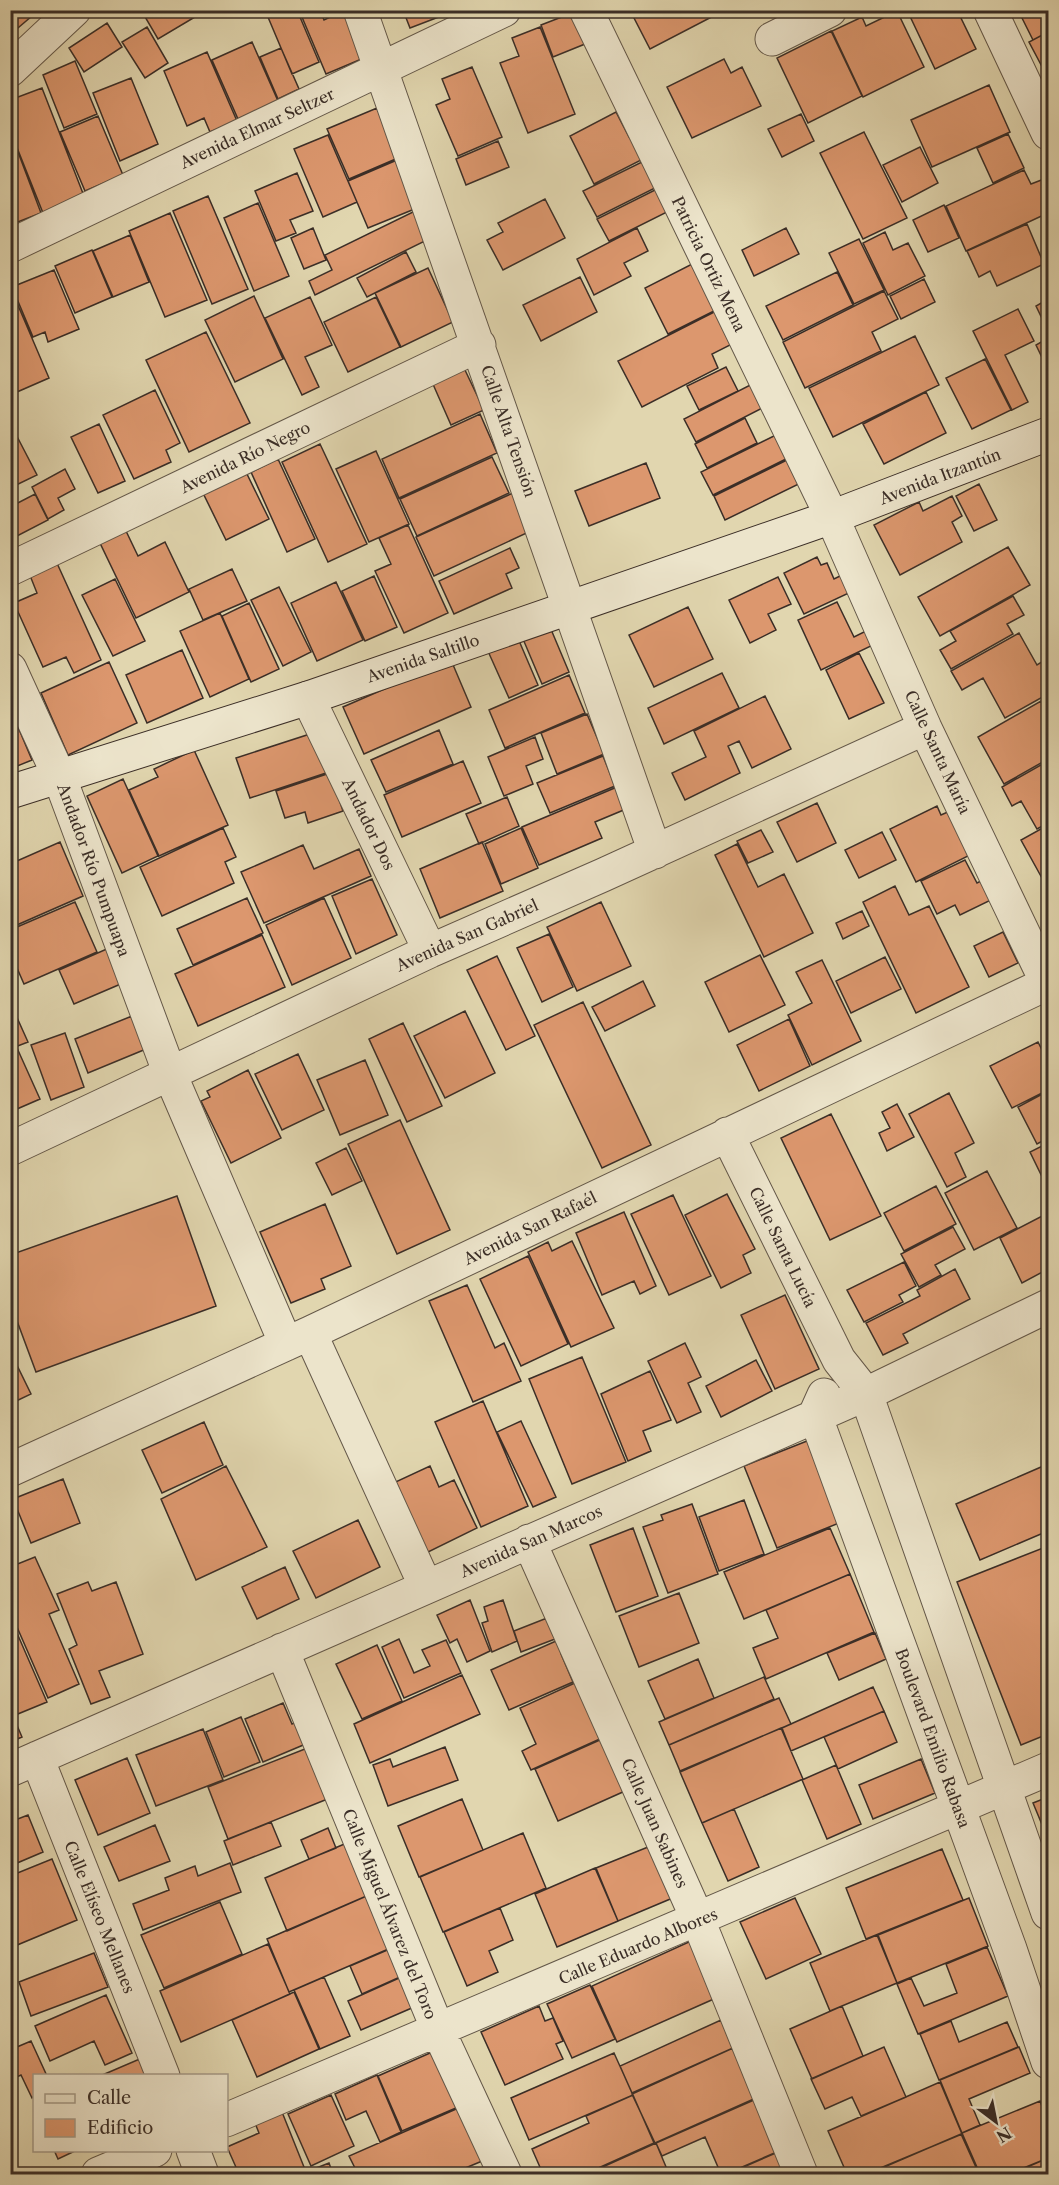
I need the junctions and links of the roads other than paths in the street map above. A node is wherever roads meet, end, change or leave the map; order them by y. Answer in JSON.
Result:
{"nodes":[{"id":1,"x":74,"y":10,"type":"edge"},
{"id":2,"x":360,"y":10,"type":"edge"},
{"id":3,"x":504,"y":10,"type":"edge"},
{"id":4,"x":586,"y":10,"type":"edge"},
{"id":5,"x":830,"y":10,"type":"edge"},
{"id":6,"x":990,"y":10,"type":"edge"},
{"id":7,"x":772,"y":39,"type":"dead end"},
{"id":8,"x":12,"y":67,"type":"edge"},
{"id":9,"x":382,"y":69,"type":"junction"},
{"id":10,"x":1048,"y":133,"type":"edge"},
{"id":11,"x":10,"y":246,"type":"edge"},
{"id":12,"x":479,"y":345,"type":"junction"},
{"id":13,"x":1048,"y":434,"type":"edge"},
{"id":14,"x":832,"y":517,"type":"junction"},
{"id":15,"x":10,"y":569,"type":"edge"},
{"id":16,"x":570,"y":606,"type":"junction"},
{"id":17,"x":10,"y":669,"type":"edge"},
{"id":18,"x":308,"y":698,"type":"junction"},
{"id":19,"x":925,"y":728,"type":"junction"},
{"id":20,"x":59,"y":776,"type":"junction"},
{"id":21,"x":10,"y":792,"type":"edge"},
{"id":22,"x":655,"y":852,"type":"junction"},
{"id":23,"x":429,"y":951,"type":"junction"},
{"id":24,"x":1048,"y":984,"type":"edge"},
{"id":25,"x":170,"y":1074,"type":"junction"},
{"id":26,"x":727,"y":1134,"type":"junction"},
{"id":27,"x":10,"y":1149,"type":"edge"},
{"id":28,"x":1048,"y":1306,"type":"edge"},
{"id":29,"x":298,"y":1339,"type":"junction"},
{"id":30,"x":839,"y":1360,"type":"junction"},
{"id":31,"x":866,"y":1394,"type":"junction"},
{"id":32,"x":815,"y":1415,"type":"junction"},
{"id":33,"x":10,"y":1470,"type":"edge"},
{"id":34,"x":529,"y":1541,"type":"junction"},
{"id":35,"x":426,"y":1587,"type":"junction"},
{"id":36,"x":282,"y":1650,"type":"junction"},
{"id":37,"x":24,"y":1764,"type":"edge"},
{"id":38,"x":1048,"y":1769,"type":"edge"},
{"id":39,"x":1004,"y":1788,"type":"junction"},
{"id":40,"x":958,"y":1807,"type":"junction"},
{"id":41,"x":1048,"y":1913,"type":"edge"},
{"id":42,"x":698,"y":1920,"type":"junction"},
{"id":43,"x":438,"y":2030,"type":"junction"},
{"id":44,"x":1048,"y":2062,"type":"edge"},
{"id":45,"x":162,"y":2074,"type":"edge"},
{"id":46,"x":228,"y":2119,"type":"edge"},
{"id":47,"x":153,"y":2152,"type":"edge"},
{"id":48,"x":193,"y":2152,"type":"edge"},
{"id":49,"x":98,"y":2175,"type":"edge"},
{"id":50,"x":202,"y":2175,"type":"edge"},
{"id":51,"x":505,"y":2175,"type":"edge"},
{"id":52,"x":801,"y":2175,"type":"edge"}],
"edges":[{"from":1,"to":8,"type":"street"},
{"from":2,"to":9,"type":"street","name":"Calle Alta Tensión"},
{"from":3,"to":9,"type":"street","name":"Avenida Elmar Seltzer"},
{"from":4,"to":14,"type":"street","name":"Patricia Ortiz Mena"},
{"from":5,"to":7,"type":"street"},
{"from":6,"to":10,"type":"street"},
{"from":9,"to":11,"type":"street","name":"Avenida Elmar Seltzer"},
{"from":9,"to":12,"type":"street","name":"Calle Alta Tensión"},
{"from":12,"to":15,"type":"street","name":"Avenida Río Negro"},
{"from":12,"to":16,"type":"street","name":"Calle Alta Tensión"},
{"from":13,"to":14,"type":"street","name":"Avenida Itzantún"},
{"from":14,"to":16,"type":"street","name":"Avenida Saltillo"},
{"from":14,"to":19,"type":"street","name":"Calle Santa María"},
{"from":16,"to":18,"type":"street","name":"Avenida Saltillo"},
{"from":16,"to":22,"type":"street","name":"Calle Alta Tensión"},
{"from":17,"to":20,"type":"street","name":"Andador Río Pumpuapa"},
{"from":18,"to":20,"type":"street","name":"Avenida Saltillo"},
{"from":18,"to":23,"type":"street","name":"Andador Dos"},
{"from":19,"to":22,"type":"street","name":"Avenida San Gabriel"},
{"from":19,"to":24,"type":"street","name":"Calle Santa María"},
{"from":20,"to":21,"type":"street","name":"Avenida Saltillo"},
{"from":20,"to":25,"type":"street","name":"Andador Río Pumpuapa"},
{"from":22,"to":23,"type":"street","name":"Avenida San Gabriel"},
{"from":23,"to":25,"type":"street","name":"Avenida San Gabriel"},
{"from":24,"to":26,"type":"street","name":"Avenida San Rafaél"},
{"from":25,"to":27,"type":"street","name":"Avenida San Gabriel"},
{"from":25,"to":29,"type":"street","name":"Andador Río Pumpuapa"},
{"from":26,"to":29,"type":"street","name":"Avenida San Rafaél"},
{"from":26,"to":30,"type":"street","name":"Calle Santa Lucía"},
{"from":28,"to":31,"type":"street","name":"Avenida San Marcos"},
{"from":29,"to":33,"type":"street","name":"Avenida San Rafaél"},
{"from":29,"to":35,"type":"street","name":"Andador Río Pumpuapa"},
{"from":30,"to":31,"type":"street","name":"Calle Santa Lucía"},
{"from":30,"to":32,"type":"street"},
{"from":31,"to":32,"type":"street","name":"Avenida San Marcos"},
{"from":31,"to":39,"type":"street"},
{"from":32,"to":34,"type":"street","name":"Avenida San Marcos"},
{"from":32,"to":40,"type":"street","name":"Boulevard Emilio Rabasa"},
{"from":34,"to":35,"type":"street","name":"Avenida San Marcos"},
{"from":34,"to":42,"type":"street","name":"Calle Juan Sabines"},
{"from":35,"to":36,"type":"street","name":"Avenida San Marcos"},
{"from":36,"to":37,"type":"street","name":"Avenida San Marcos"},
{"from":36,"to":43,"type":"street","name":"Calle Miguel Álvarez del Toro"},
{"from":37,"to":45,"type":"street","name":"Calle Elíseo Mellanes"},
{"from":38,"to":39,"type":"street","name":"Calle Eduardo Albores"},
{"from":39,"to":40,"type":"street","name":"Calle Eduardo Albores"},
{"from":39,"to":41,"type":"street"},
{"from":40,"to":42,"type":"street","name":"Calle Eduardo Albores"},
{"from":40,"to":44,"type":"street","name":"Boulevard Emilio Rabasa"},
{"from":42,"to":43,"type":"street","name":"Calle Eduardo Albores"},
{"from":42,"to":52,"type":"street","name":"Calle Juan Sabines"},
{"from":43,"to":46,"type":"street","name":"Calle Eduardo Albores"},
{"from":43,"to":51,"type":"street","name":"Calle Miguel Álvarez del Toro"},
{"from":47,"to":49,"type":"street"},
{"from":48,"to":50,"type":"street"}]}
